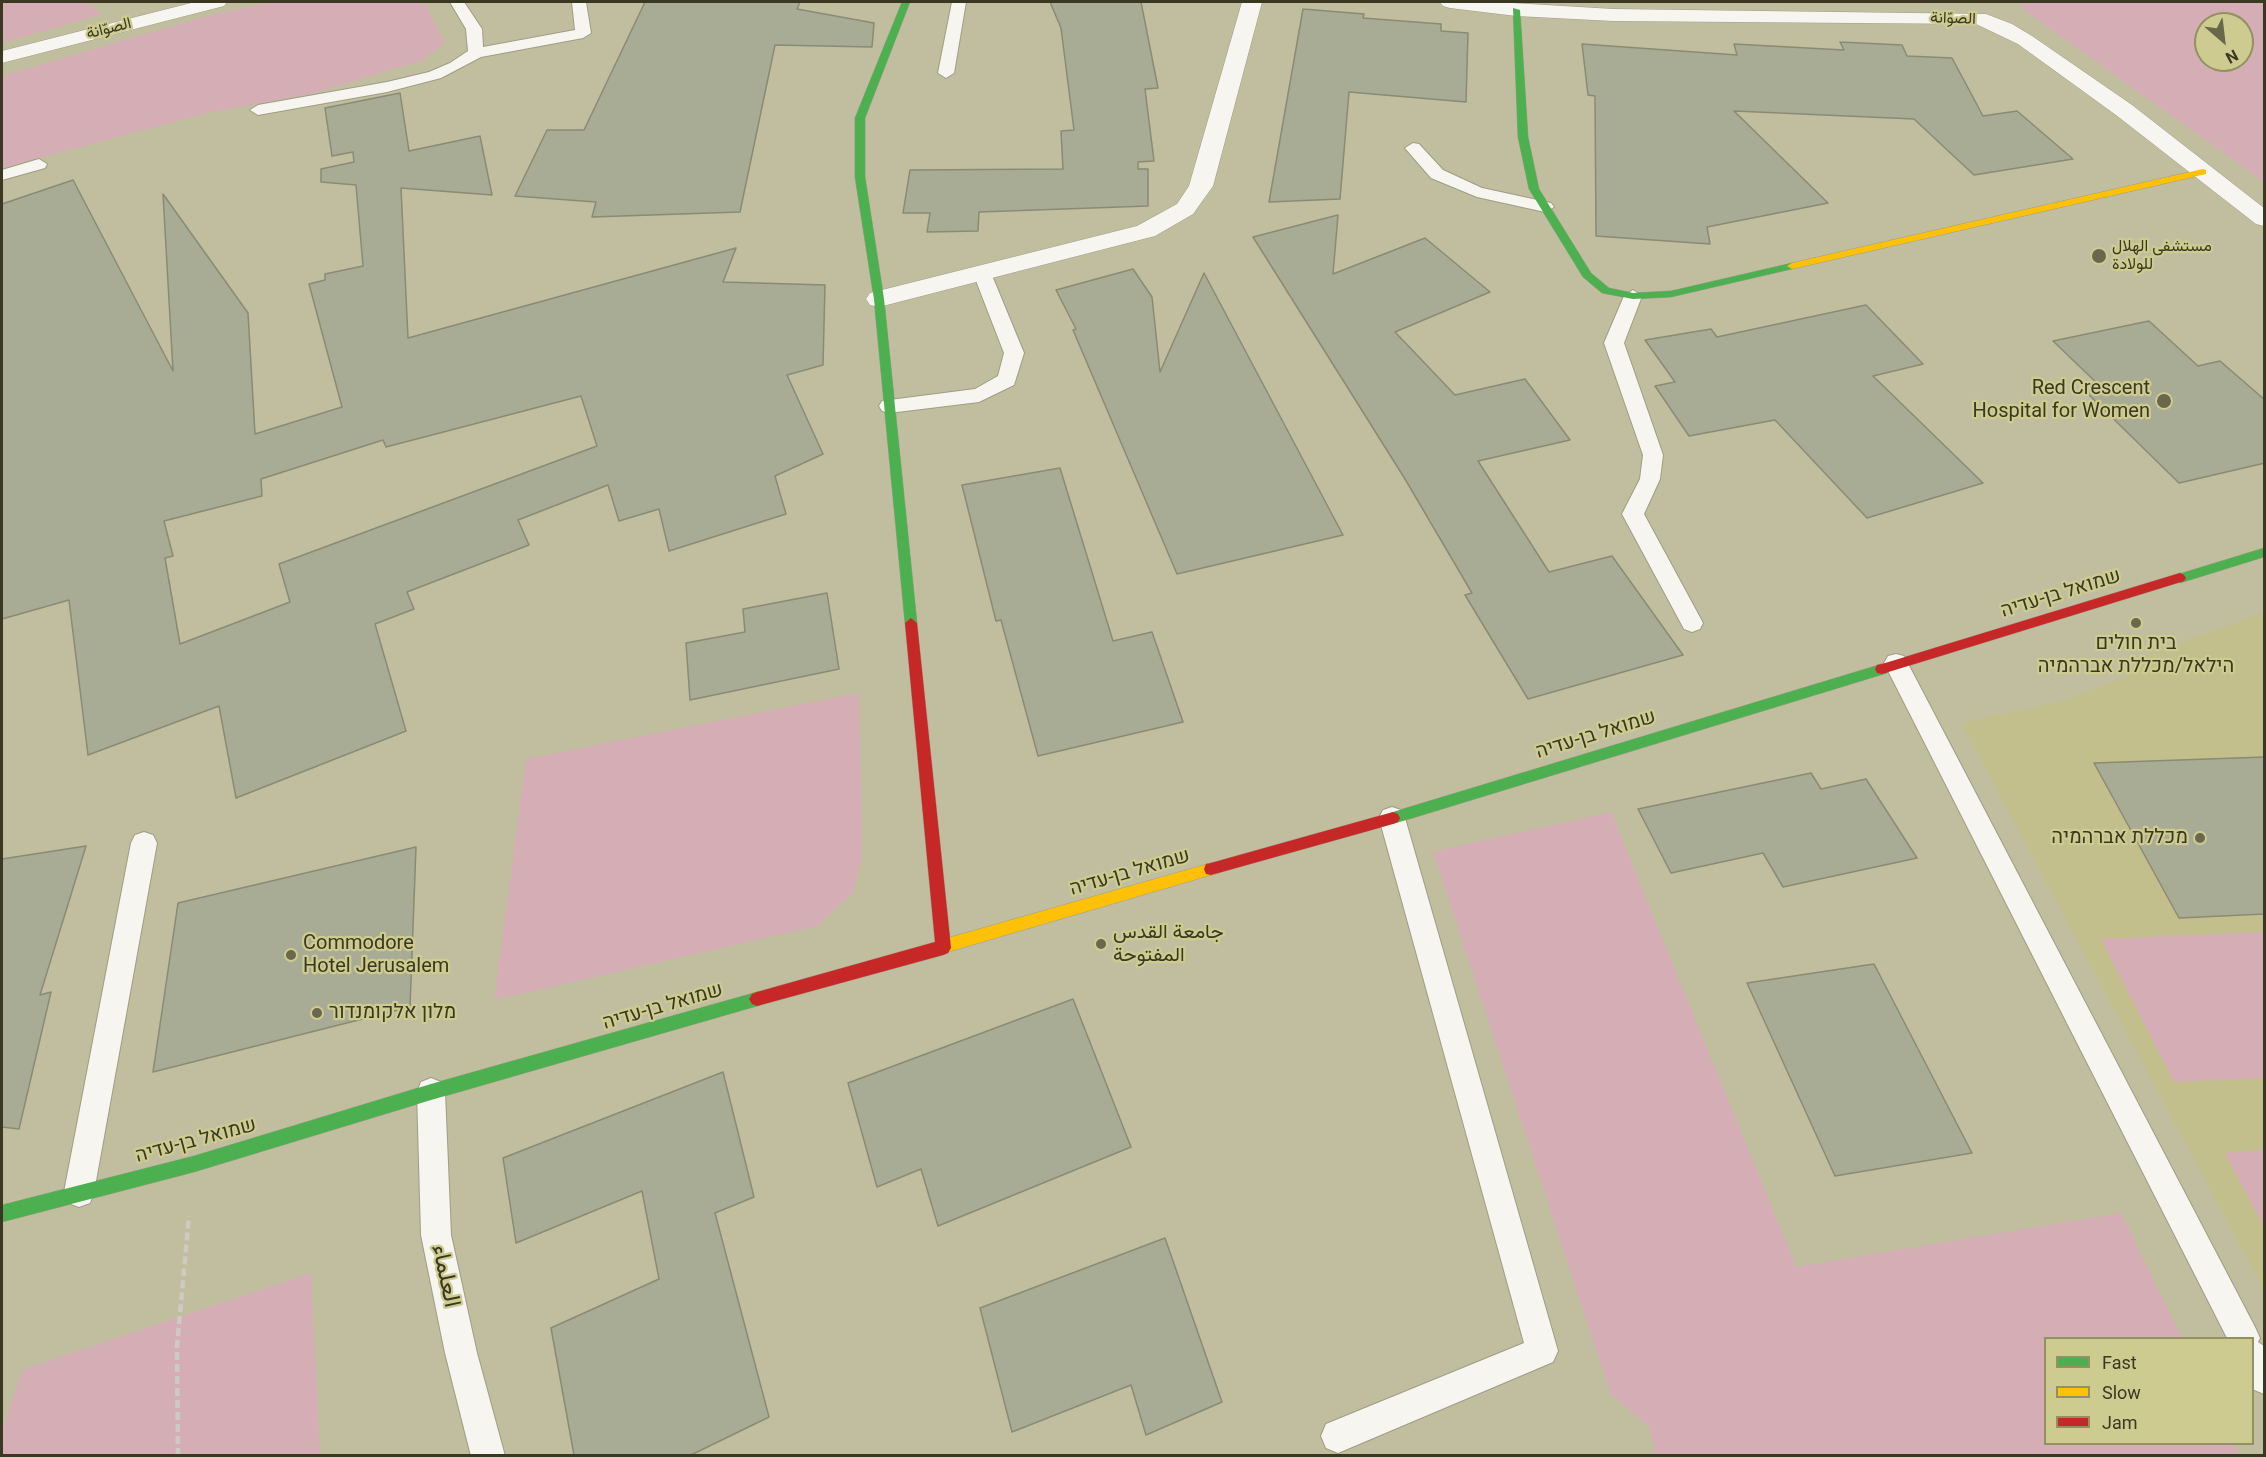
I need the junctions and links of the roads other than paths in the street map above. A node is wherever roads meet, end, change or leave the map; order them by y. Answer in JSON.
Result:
{"nodes":[{"id":1,"x":217,"y":2,"type":"edge"},
{"id":2,"x":456,"y":2,"type":"edge"},
{"id":3,"x":579,"y":2,"type":"edge"},
{"id":4,"x":906,"y":2,"type":"edge"},
{"id":5,"x":959,"y":2,"type":"edge"},
{"id":6,"x":1251,"y":2,"type":"edge"},
{"id":7,"x":1450,"y":2,"type":"edge"},
{"id":8,"x":1605,"y":8,"type":"edge"},
{"id":9,"x":1516,"y":10,"type":"junction"},
{"id":10,"x":476,"y":52,"type":"junction"},
{"id":11,"x":2,"y":57,"type":"edge"},
{"id":12,"x":946,"y":73,"type":"dead end"},
{"id":13,"x":258,"y":110,"type":"dead end"},
{"id":14,"x":1413,"y":148,"type":"dead end"},
{"id":15,"x":39,"y":164,"type":"dead end"},
{"id":16,"x":2203,"y":172,"type":"junction"},
{"id":17,"x":2,"y":176,"type":"edge"},
{"id":18,"x":1545,"y":207,"type":"junction"},
{"id":19,"x":2265,"y":219,"type":"edge"},
{"id":20,"x":982,"y":273,"type":"junction"},
{"id":21,"x":1633,"y":296,"type":"junction"},
{"id":22,"x":879,"y":300,"type":"junction"},
{"id":23,"x":889,"y":406,"type":"junction"},
{"id":24,"x":2265,"y":553,"type":"edge"},
{"id":25,"x":1692,"y":623,"type":"dead end"},
{"id":26,"x":1896,"y":663,"type":"junction"},
{"id":27,"x":1392,"y":818,"type":"junction"},
{"id":28,"x":144,"y":843,"type":"dead end"},
{"id":29,"x":943,"y":948,"type":"junction"},
{"id":30,"x":431,"y":1092,"type":"junction"},
{"id":31,"x":79,"y":1192,"type":"junction"},
{"id":32,"x":2,"y":1214,"type":"edge"},
{"id":33,"x":2243,"y":1337,"type":"edge"},
{"id":34,"x":2254,"y":1357,"type":"edge"},
{"id":35,"x":2265,"y":1378,"type":"edge"},
{"id":36,"x":1338,"y":1436,"type":"dead end"},
{"id":37,"x":488,"y":1455,"type":"edge"}],
"edges":[{"from":1,"to":11,"type":"street","name":"الصوّانة"},
{"from":2,"to":10,"type":"lane"},
{"from":3,"to":10,"type":"lane"},
{"from":4,"to":22,"type":"street"},
{"from":5,"to":12,"type":"lane"},
{"from":6,"to":20,"type":"street"},
{"from":7,"to":9,"type":"street","name":"الصوّانة"},
{"from":8,"to":9,"type":"street","name":"الصوّانة"},
{"from":8,"to":16,"type":"street","name":"الصوّانة"},
{"from":9,"to":18,"type":"street"},
{"from":10,"to":13,"type":"lane"},
{"from":14,"to":18,"type":"lane"},
{"from":15,"to":17,"type":"lane"},
{"from":16,"to":19,"type":"street","name":"الصوّانة"},
{"from":16,"to":21,"type":"street"},
{"from":18,"to":21,"type":"street"},
{"from":20,"to":22,"type":"street"},
{"from":20,"to":23,"type":"lane"},
{"from":21,"to":25,"type":"lane"},
{"from":22,"to":23,"type":"street"},
{"from":23,"to":29,"type":"street"},
{"from":24,"to":26,"type":"street","name":"שמואל בן-עדיה"},
{"from":26,"to":27,"type":"street","name":"שמואל בן-עדיה"},
{"from":26,"to":33,"type":"lane"},
{"from":27,"to":29,"type":"street","name":"שמואל בן-עדיה"},
{"from":27,"to":36,"type":"lane"},
{"from":28,"to":31,"type":"lane"},
{"from":29,"to":30,"type":"street","name":"שמואל בן-עדיה"},
{"from":30,"to":31,"type":"street","name":"שמואל בן-עדיה"},
{"from":30,"to":37,"type":"lane","name":"العلماء"},
{"from":31,"to":32,"type":"street","name":"שמואל בן-עדיה"},
{"from":34,"to":35,"type":"lane"}]}
